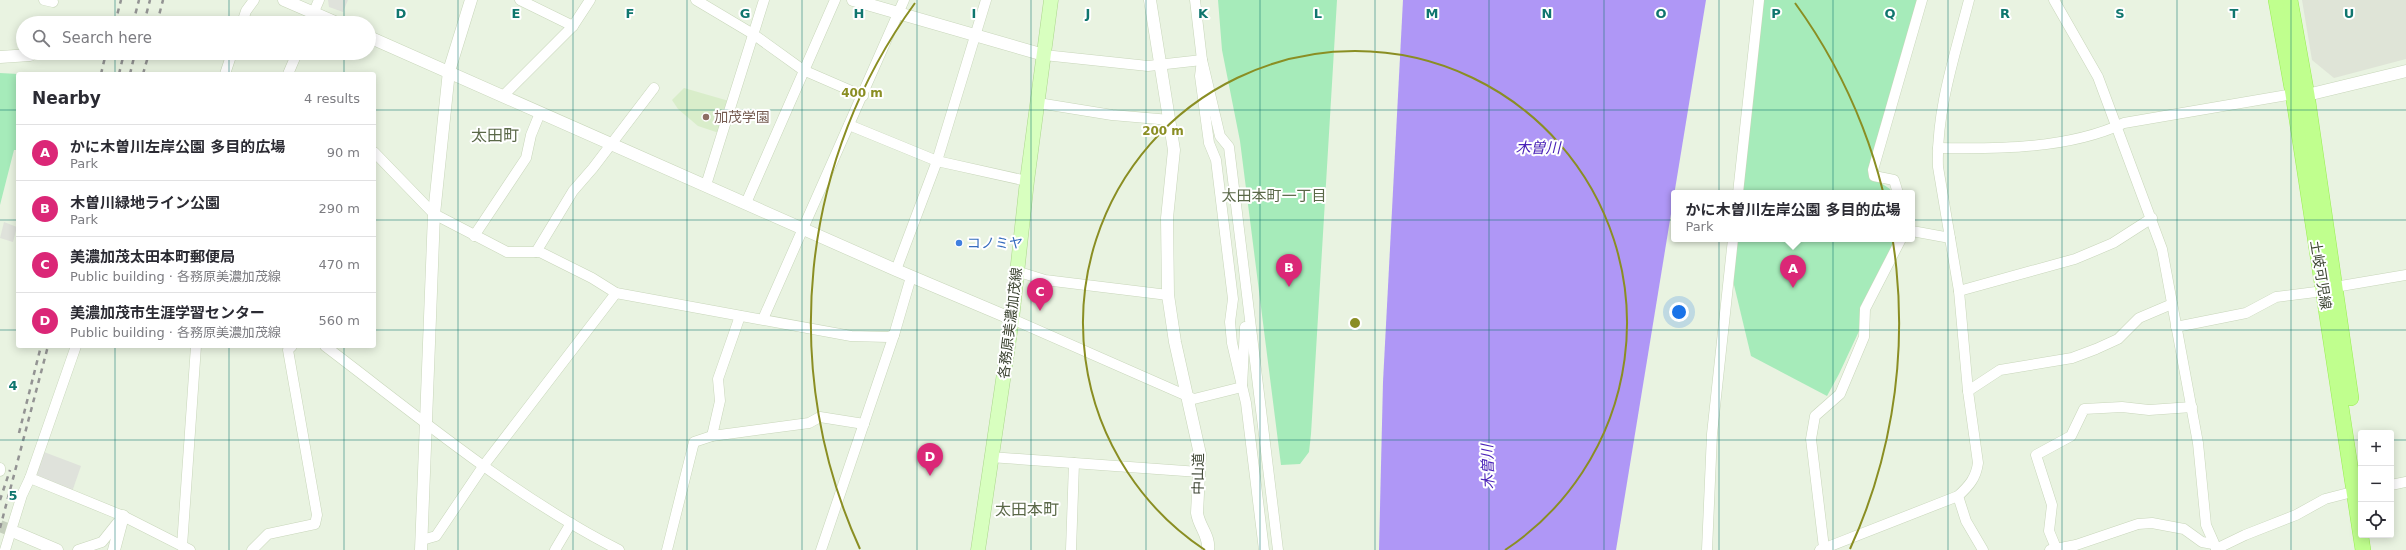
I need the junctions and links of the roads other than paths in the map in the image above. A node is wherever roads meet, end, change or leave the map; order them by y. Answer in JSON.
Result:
{"nodes":[{"id":1,"x":254,"y":0,"type":"edge"},
{"id":2,"x":284,"y":0,"type":"edge"},
{"id":3,"x":319,"y":0,"type":"edge"},
{"id":4,"x":471,"y":0,"type":"edge"},
{"id":5,"x":520,"y":0,"type":"edge"},
{"id":6,"x":590,"y":0,"type":"edge"},
{"id":7,"x":696,"y":0,"type":"edge"},
{"id":8,"x":764,"y":0,"type":"edge"},
{"id":9,"x":835,"y":0,"type":"edge"},
{"id":10,"x":853,"y":0,"type":"edge"},
{"id":11,"x":904,"y":0,"type":"edge"},
{"id":12,"x":986,"y":0,"type":"edge"},
{"id":13,"x":1051,"y":0,"type":"edge"},
{"id":14,"x":1150,"y":0,"type":"edge"},
{"id":15,"x":1195,"y":0,"type":"edge"},
{"id":16,"x":1759,"y":0,"type":"edge"},
{"id":17,"x":1922,"y":0,"type":"edge"},
{"id":18,"x":1969,"y":0,"type":"edge"},
{"id":19,"x":2054,"y":0,"type":"edge"},
{"id":20,"x":2276,"y":0,"type":"edge"},
{"id":21,"x":2290,"y":0,"type":"edge"},
{"id":22,"x":536,"y":3,"type":"edge"},
{"id":23,"x":899,"y":14,"type":"junction"},
{"id":24,"x":244,"y":16,"type":"edge"},
{"id":25,"x":308,"y":16,"type":"edge"},
{"id":26,"x":312,"y":16,"type":"edge"},
{"id":27,"x":573,"y":26,"type":"junction"},
{"id":28,"x":753,"y":34,"type":"junction"},
{"id":29,"x":974,"y":35,"type":"junction"},
{"id":30,"x":376,"y":40,"type":"edge"},
{"id":31,"x":1044,"y":55,"type":"junction"},
{"id":32,"x":16,"y":56,"type":"edge"},
{"id":33,"x":0,"y":57,"type":"edge"},
{"id":34,"x":230,"y":60,"type":"edge"},
{"id":35,"x":294,"y":60,"type":"edge"},
{"id":36,"x":1202,"y":60,"type":"junction"},
{"id":37,"x":1159,"y":65,"type":"junction"},
{"id":38,"x":803,"y":70,"type":"junction"},
{"id":39,"x":449,"y":71,"type":"junction"},
{"id":40,"x":2406,"y":71,"type":"edge"},
{"id":41,"x":226,"y":72,"type":"edge"},
{"id":42,"x":289,"y":72,"type":"edge"},
{"id":43,"x":654,"y":88,"type":"dead end"},
{"id":44,"x":2300,"y":95,"type":"junction"},
{"id":45,"x":503,"y":96,"type":"junction"},
{"id":46,"x":862,"y":96,"type":"junction"},
{"id":47,"x":1038,"y":103,"type":"junction"},
{"id":48,"x":540,"y":113,"type":"junction"},
{"id":49,"x":1170,"y":120,"type":"junction"},
{"id":50,"x":849,"y":125,"type":"junction"},
{"id":51,"x":2116,"y":127,"type":"junction"},
{"id":52,"x":611,"y":144,"type":"junction"},
{"id":53,"x":1938,"y":148,"type":"junction"},
{"id":54,"x":376,"y":154,"type":"edge"},
{"id":55,"x":937,"y":161,"type":"junction"},
{"id":56,"x":1027,"y":181,"type":"junction"},
{"id":57,"x":706,"y":185,"type":"junction"},
{"id":58,"x":1738,"y":190,"type":"edge"},
{"id":59,"x":1897,"y":190,"type":"edge"},
{"id":60,"x":746,"y":203,"type":"junction"},
{"id":61,"x":434,"y":214,"type":"junction"},
{"id":62,"x":2152,"y":218,"type":"junction"},
{"id":63,"x":802,"y":228,"type":"junction"},
{"id":64,"x":1915,"y":232,"type":"edge"},
{"id":65,"x":474,"y":236,"type":"junction"},
{"id":66,"x":1950,"y":238,"type":"junction"},
{"id":67,"x":1733,"y":242,"type":"edge"},
{"id":68,"x":1900,"y":242,"type":"edge"},
{"id":69,"x":536,"y":252,"type":"junction"},
{"id":70,"x":896,"y":270,"type":"junction"},
{"id":71,"x":1016,"y":271,"type":"junction"},
{"id":72,"x":2406,"y":275,"type":"edge"},
{"id":73,"x":911,"y":277,"type":"junction"},
{"id":74,"x":2329,"y":289,"type":"junction"},
{"id":75,"x":1959,"y":290,"type":"junction"},
{"id":76,"x":616,"y":293,"type":"junction"},
{"id":77,"x":1168,"y":294,"type":"junction"},
{"id":78,"x":2172,"y":304,"type":"junction"},
{"id":79,"x":740,"y":316,"type":"junction"},
{"id":80,"x":1248,"y":318,"type":"junction"},
{"id":81,"x":763,"y":319,"type":"junction"},
{"id":82,"x":1012,"y":319,"type":"junction"},
{"id":83,"x":2176,"y":327,"type":"junction"},
{"id":84,"x":894,"y":335,"type":"junction"},
{"id":85,"x":75,"y":348,"type":"edge"},
{"id":86,"x":196,"y":348,"type":"edge"},
{"id":87,"x":290,"y":348,"type":"edge"},
{"id":88,"x":328,"y":348,"type":"edge"},
{"id":89,"x":1242,"y":387,"type":"junction"},
{"id":90,"x":1968,"y":391,"type":"junction"},
{"id":91,"x":1187,"y":396,"type":"junction"},
{"id":92,"x":2192,"y":407,"type":"junction"},
{"id":93,"x":425,"y":422,"type":"junction"},
{"id":94,"x":864,"y":424,"type":"junction"},
{"id":95,"x":712,"y":436,"type":"junction"},
{"id":96,"x":990,"y":457,"type":"junction"},
{"id":97,"x":1074,"y":463,"type":"junction"},
{"id":98,"x":484,"y":465,"type":"junction"},
{"id":99,"x":2360,"y":466,"type":"edge"},
{"id":100,"x":1200,"y":472,"type":"junction"},
{"id":101,"x":30,"y":478,"type":"junction"},
{"id":102,"x":2406,"y":482,"type":"edge"},
{"id":103,"x":2394,"y":484,"type":"edge"},
{"id":104,"x":2358,"y":490,"type":"edge"},
{"id":105,"x":1958,"y":496,"type":"junction"},
{"id":106,"x":2359,"y":502,"type":"edge"},
{"id":107,"x":123,"y":516,"type":"junction"},
{"id":108,"x":571,"y":523,"type":"junction"},
{"id":109,"x":17,"y":533,"type":"tunnel mouth"},
{"id":110,"x":2371,"y":538,"type":"edge"},
{"id":111,"x":421,"y":545,"type":"edge"},
{"id":112,"x":186,"y":548,"type":"edge"},
{"id":113,"x":2216,"y":548,"type":"edge"},
{"id":114,"x":1822,"y":549,"type":"edge"},
{"id":115,"x":2053,"y":549,"type":"edge"},
{"id":116,"x":4,"y":550,"type":"edge"},
{"id":117,"x":57,"y":550,"type":"edge"},
{"id":118,"x":78,"y":550,"type":"edge"},
{"id":119,"x":114,"y":550,"type":"edge"},
{"id":120,"x":252,"y":550,"type":"edge"},
{"id":121,"x":555,"y":550,"type":"edge"},
{"id":122,"x":620,"y":550,"type":"edge"},
{"id":123,"x":667,"y":550,"type":"edge"},
{"id":124,"x":822,"y":550,"type":"edge"},
{"id":125,"x":978,"y":550,"type":"edge"},
{"id":126,"x":1071,"y":550,"type":"edge"},
{"id":127,"x":1208,"y":550,"type":"edge"},
{"id":128,"x":1264,"y":550,"type":"edge"},
{"id":129,"x":1278,"y":550,"type":"edge"},
{"id":130,"x":1707,"y":550,"type":"edge"},
{"id":131,"x":1983,"y":550,"type":"edge"},
{"id":132,"x":2363,"y":550,"type":"edge"},
{"id":133,"x":2373,"y":550,"type":"edge"}],
"edges":[{"from":1,"to":24,"type":"street"},
{"from":2,"to":25,"type":"street"},
{"from":3,"to":26,"type":"street"},
{"from":4,"to":39,"type":"street"},
{"from":5,"to":22,"type":"street"},
{"from":6,"to":27,"type":"street"},
{"from":7,"to":28,"type":"street"},
{"from":8,"to":28,"type":"street"},
{"from":9,"to":38,"type":"street"},
{"from":10,"to":23,"type":"street"},
{"from":11,"to":23,"type":"street"},
{"from":12,"to":29,"type":"street"},
{"from":13,"to":31,"type":"main road","name":"各務原美濃加茂線"},
{"from":14,"to":37,"type":"street","name":"中山道"},
{"from":15,"to":36,"type":"street"},
{"from":16,"to":58,"type":"street"},
{"from":17,"to":59,"type":"street"},
{"from":18,"to":53,"type":"street"},
{"from":19,"to":51,"type":"street"},
{"from":20,"to":44,"type":"main road","name":"土岐可児線"},
{"from":21,"to":44,"type":"main road","name":"土岐可児線"},
{"from":22,"to":27,"type":"street"},
{"from":23,"to":29,"type":"street"},
{"from":23,"to":46,"type":"street"},
{"from":27,"to":45,"type":"street"},
{"from":28,"to":38,"type":"street"},
{"from":28,"to":57,"type":"street"},
{"from":29,"to":31,"type":"street"},
{"from":29,"to":55,"type":"street"},
{"from":30,"to":39,"type":"street"},
{"from":31,"to":37,"type":"street"},
{"from":31,"to":47,"type":"main road","name":"各務原美濃加茂線"},
{"from":32,"to":33,"type":"street"},
{"from":34,"to":41,"type":"street"},
{"from":35,"to":42,"type":"street"},
{"from":36,"to":37,"type":"street"},
{"from":36,"to":80,"type":"street"},
{"from":36,"to":89,"type":"street"},
{"from":37,"to":49,"type":"street","name":"中山道"},
{"from":38,"to":46,"type":"street"},
{"from":38,"to":60,"type":"street"},
{"from":39,"to":45,"type":"street"},
{"from":39,"to":61,"type":"street"},
{"from":40,"to":44,"type":"street"},
{"from":43,"to":52,"type":"street"},
{"from":44,"to":51,"type":"street"},
{"from":44,"to":74,"type":"main road","name":"土岐可児線"},
{"from":45,"to":48,"type":"street"},
{"from":46,"to":50,"type":"street"},
{"from":47,"to":49,"type":"street"},
{"from":47,"to":56,"type":"main road","name":"各務原美濃加茂線"},
{"from":48,"to":52,"type":"street"},
{"from":48,"to":65,"type":"street"},
{"from":49,"to":77,"type":"street","name":"中山道"},
{"from":50,"to":55,"type":"street"},
{"from":50,"to":63,"type":"street"},
{"from":51,"to":53,"type":"street"},
{"from":51,"to":62,"type":"street"},
{"from":52,"to":57,"type":"street"},
{"from":52,"to":69,"type":"street"},
{"from":53,"to":66,"type":"street"},
{"from":54,"to":61,"type":"street"},
{"from":55,"to":56,"type":"street"},
{"from":55,"to":70,"type":"street"},
{"from":56,"to":71,"type":"main road","name":"各務原美濃加茂線"},
{"from":57,"to":60,"type":"street"},
{"from":60,"to":63,"type":"street"},
{"from":61,"to":65,"type":"street"},
{"from":61,"to":93,"type":"street"},
{"from":62,"to":75,"type":"street"},
{"from":62,"to":78,"type":"street"},
{"from":63,"to":70,"type":"street"},
{"from":63,"to":81,"type":"street"},
{"from":64,"to":66,"type":"street"},
{"from":65,"to":69,"type":"street"},
{"from":66,"to":75,"type":"street"},
{"from":67,"to":130,"type":"street"},
{"from":68,"to":114,"type":"street"},
{"from":69,"to":76,"type":"street"},
{"from":70,"to":73,"type":"street"},
{"from":71,"to":77,"type":"street"},
{"from":71,"to":82,"type":"main road","name":"各務原美濃加茂線"},
{"from":72,"to":74,"type":"street"},
{"from":73,"to":82,"type":"street"},
{"from":73,"to":84,"type":"street"},
{"from":74,"to":83,"type":"street"},
{"from":74,"to":99,"type":"main road","name":"土岐可児線"},
{"from":74,"to":104,"type":"main road","name":"土岐可児線"},
{"from":75,"to":90,"type":"street"},
{"from":76,"to":79,"type":"street"},
{"from":76,"to":98,"type":"street"},
{"from":77,"to":91,"type":"street","name":"中山道"},
{"from":78,"to":83,"type":"street"},
{"from":78,"to":90,"type":"street"},
{"from":79,"to":81,"type":"street"},
{"from":79,"to":95,"type":"street"},
{"from":80,"to":89,"type":"street"},
{"from":80,"to":129,"type":"street"},
{"from":81,"to":84,"type":"street"},
{"from":82,"to":91,"type":"street"},
{"from":82,"to":96,"type":"main road","name":"各務原美濃加茂線"},
{"from":83,"to":92,"type":"street"},
{"from":84,"to":94,"type":"street"},
{"from":85,"to":101,"type":"street"},
{"from":86,"to":112,"type":"street"},
{"from":87,"to":120,"type":"street"},
{"from":88,"to":93,"type":"street"},
{"from":89,"to":91,"type":"street"},
{"from":89,"to":128,"type":"street"},
{"from":90,"to":105,"type":"street"},
{"from":91,"to":100,"type":"street","name":"中山道"},
{"from":92,"to":113,"type":"street"},
{"from":92,"to":115,"type":"street"},
{"from":93,"to":98,"type":"street"},
{"from":93,"to":111,"type":"street"},
{"from":94,"to":95,"type":"street"},
{"from":94,"to":124,"type":"street"},
{"from":95,"to":123,"type":"street"},
{"from":96,"to":97,"type":"street"},
{"from":96,"to":125,"type":"main road","name":"各務原美濃加茂線"},
{"from":97,"to":100,"type":"street"},
{"from":97,"to":126,"type":"street"},
{"from":98,"to":108,"type":"street"},
{"from":98,"to":111,"type":"street"},
{"from":100,"to":127,"type":"street","name":"中山道"},
{"from":101,"to":107,"type":"street"},
{"from":101,"to":116,"type":"street"},
{"from":102,"to":103,"type":"street"},
{"from":104,"to":113,"type":"street"},
{"from":105,"to":114,"type":"street"},
{"from":105,"to":131,"type":"street"},
{"from":106,"to":132,"type":"main road","name":"土岐可児線"},
{"from":107,"to":112,"type":"street"},
{"from":107,"to":118,"type":"street"},
{"from":107,"to":119,"type":"street"},
{"from":108,"to":121,"type":"street"},
{"from":108,"to":122,"type":"street"},
{"from":109,"to":117,"type":"street"},
{"from":110,"to":133,"type":"main road"},
{"from":113,"to":115,"type":"street"}]}
